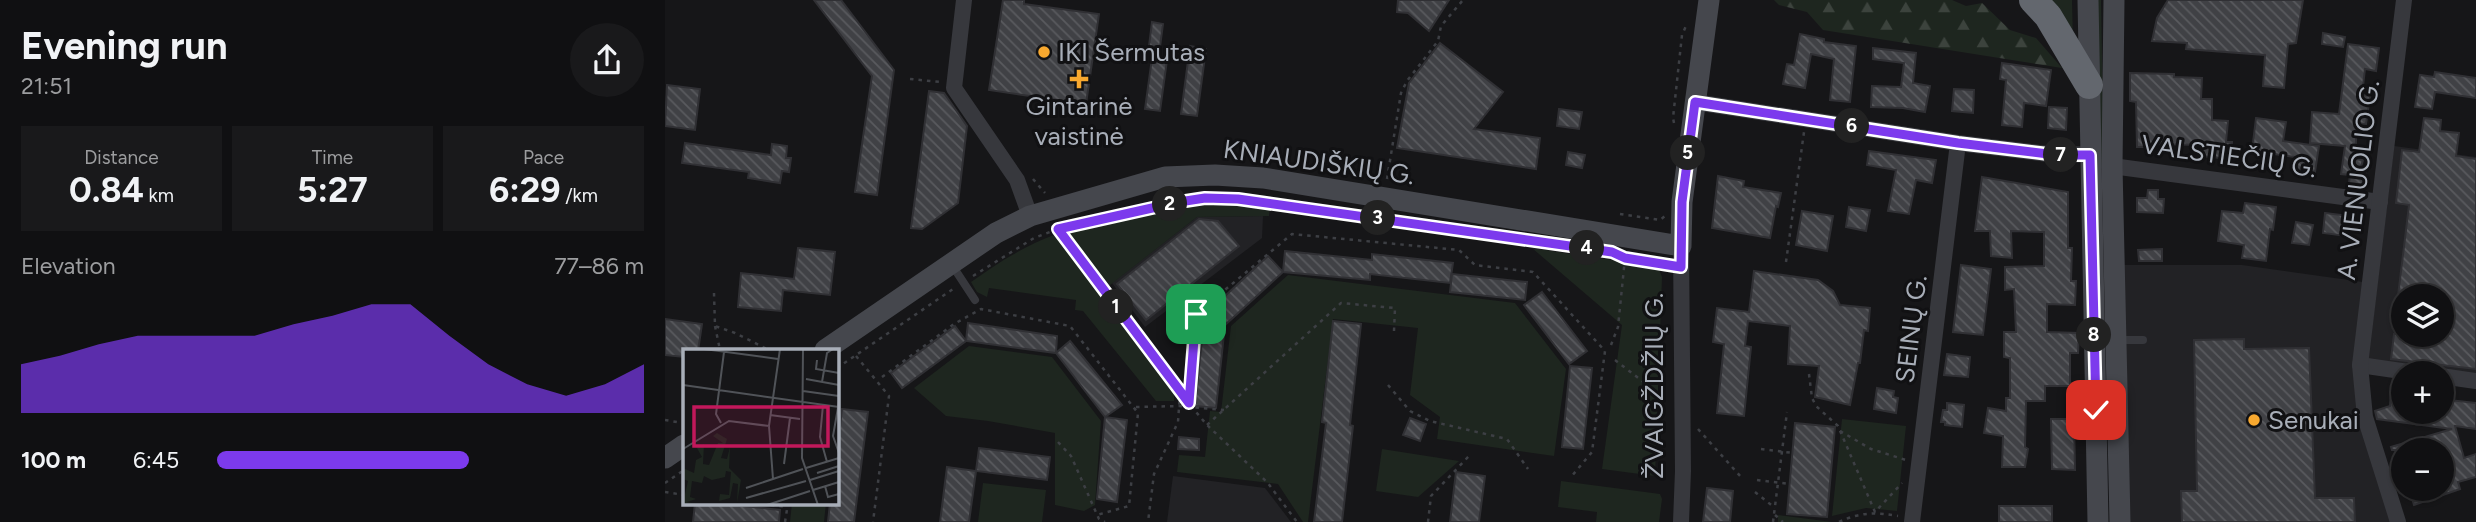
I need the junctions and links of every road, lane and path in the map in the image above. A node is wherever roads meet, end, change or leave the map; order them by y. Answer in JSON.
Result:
{"nodes":[{"id":1,"x":964,"y":0,"type":"edge"},
{"id":2,"x":1463,"y":0,"type":"edge"},
{"id":3,"x":1709,"y":0,"type":"edge"},
{"id":4,"x":2033,"y":0,"type":"edge"},
{"id":5,"x":2088,"y":0,"type":"edge"},
{"id":6,"x":2114,"y":0,"type":"edge"},
{"id":7,"x":2404,"y":0,"type":"edge"},
{"id":8,"x":1687,"y":25,"type":"dead end"},
{"id":9,"x":909,"y":79,"type":"dead end"},
{"id":10,"x":953,"y":84,"type":"junction"},
{"id":11,"x":2089,"y":85,"type":"junction"},
{"id":12,"x":1695,"y":102,"type":"junction"},
{"id":13,"x":1806,"y":118,"type":"junction"},
{"id":14,"x":1675,"y":126,"type":"dead end"},
{"id":15,"x":1958,"y":143,"type":"junction"},
{"id":16,"x":2090,"y":155,"type":"junction"},
{"id":17,"x":2112,"y":166,"type":"junction"},
{"id":18,"x":1030,"y":176,"type":"dead end"},
{"id":19,"x":1387,"y":179,"type":"dead end"},
{"id":20,"x":1046,"y":194,"type":"dead end"},
{"id":21,"x":2380,"y":202,"type":"junction"},
{"id":22,"x":1620,"y":214,"type":"dead end"},
{"id":23,"x":1667,"y":215,"type":"dead end"},
{"id":24,"x":1030,"y":216,"type":"junction"},
{"id":25,"x":1058,"y":229,"type":"junction"},
{"id":26,"x":1501,"y":236,"type":"dead end"},
{"id":27,"x":1612,"y":252,"type":"dead end"},
{"id":28,"x":1681,"y":257,"type":"junction"},
{"id":29,"x":1625,"y":258,"type":"junction"},
{"id":30,"x":1786,"y":262,"type":"dead end"},
{"id":31,"x":951,"y":264,"type":"junction"},
{"id":32,"x":963,"y":282,"type":"junction"},
{"id":33,"x":713,"y":293,"type":"dead end"},
{"id":34,"x":975,"y":300,"type":"dead end"},
{"id":35,"x":715,"y":326,"type":"junction"},
{"id":36,"x":1394,"y":331,"type":"dead end"},
{"id":37,"x":2117,"y":340,"type":"junction"},
{"id":38,"x":2143,"y":340,"type":"dead end"},
{"id":39,"x":1611,"y":345,"type":"dead end"},
{"id":40,"x":720,"y":349,"type":"edge"},
{"id":41,"x":765,"y":349,"type":"edge"},
{"id":42,"x":828,"y":349,"type":"edge"},
{"id":43,"x":855,"y":356,"type":"junction"},
{"id":44,"x":2360,"y":365,"type":"junction"},
{"id":45,"x":838,"y":367,"type":"edge"},
{"id":46,"x":2391,"y":370,"type":"edge"},
{"id":47,"x":1809,"y":374,"type":"dead end"},
{"id":48,"x":882,"y":377,"type":"dead end"},
{"id":49,"x":2454,"y":378,"type":"edge"},
{"id":50,"x":2476,"y":381,"type":"edge"},
{"id":51,"x":1388,"y":385,"type":"dead end"},
{"id":52,"x":1180,"y":393,"type":"junction"},
{"id":53,"x":1191,"y":405,"type":"junction"},
{"id":54,"x":1179,"y":406,"type":"junction"},
{"id":55,"x":1135,"y":407,"type":"junction"},
{"id":56,"x":1224,"y":410,"type":"junction"},
{"id":57,"x":1787,"y":412,"type":"dead end"},
{"id":58,"x":665,"y":420,"type":"edge"},
{"id":59,"x":677,"y":422,"type":"dead end"},
{"id":60,"x":1207,"y":425,"type":"junction"},
{"id":61,"x":1840,"y":431,"type":"junction"},
{"id":62,"x":1058,"y":442,"type":"dead end"},
{"id":63,"x":683,"y":446,"type":"edge"},
{"id":64,"x":1761,"y":449,"type":"dead end"},
{"id":65,"x":1782,"y":452,"type":"junction"},
{"id":66,"x":1793,"y":453,"type":"dead end"},
{"id":67,"x":1469,"y":456,"type":"dead end"},
{"id":68,"x":665,"y":458,"type":"edge"},
{"id":69,"x":1919,"y":464,"type":"junction"},
{"id":70,"x":1528,"y":469,"type":"dead end"},
{"id":71,"x":683,"y":471,"type":"edge"},
{"id":72,"x":1571,"y":477,"type":"dead end"},
{"id":73,"x":1757,"y":480,"type":"dead end"},
{"id":74,"x":1778,"y":482,"type":"junction"},
{"id":75,"x":665,"y":483,"type":"edge"},
{"id":76,"x":1790,"y":484,"type":"dead end"},
{"id":77,"x":665,"y":492,"type":"edge"},
{"id":78,"x":1755,"y":492,"type":"dead end"},
{"id":79,"x":683,"y":495,"type":"edge"},
{"id":80,"x":788,"y":505,"type":"edge"},
{"id":81,"x":1775,"y":508,"type":"junction"},
{"id":82,"x":1875,"y":512,"type":"junction"},
{"id":83,"x":1774,"y":515,"type":"junction"},
{"id":84,"x":1098,"y":519,"type":"edge"},
{"id":85,"x":1912,"y":520,"type":"edge"},
{"id":86,"x":785,"y":522,"type":"edge"},
{"id":87,"x":873,"y":522,"type":"edge"},
{"id":88,"x":1105,"y":522,"type":"edge"},
{"id":89,"x":1148,"y":522,"type":"edge"},
{"id":90,"x":1297,"y":522,"type":"edge"},
{"id":91,"x":1428,"y":522,"type":"edge"},
{"id":92,"x":1681,"y":522,"type":"edge"},
{"id":93,"x":1773,"y":522,"type":"edge"},
{"id":94,"x":1783,"y":522,"type":"edge"},
{"id":95,"x":1839,"y":522,"type":"edge"},
{"id":96,"x":2098,"y":522,"type":"edge"},
{"id":97,"x":2120,"y":522,"type":"edge"},
{"id":98,"x":2397,"y":522,"type":"edge"}],
"edges":[{"from":1,"to":10,"type":"street"},
{"from":2,"to":19,"type":"path"},
{"from":3,"to":12,"type":"main road","name":"ŽVAIGŽDŽIŲ G."},
{"from":4,"to":11,"type":"highway"},
{"from":5,"to":11,"type":"main road"},
{"from":6,"to":17,"type":"main road"},
{"from":7,"to":21,"type":"street","name":"A. VIENUOLIO G."},
{"from":8,"to":14,"type":"path"},
{"from":9,"to":10,"type":"path"},
{"from":10,"to":24,"type":"street"},
{"from":11,"to":16,"type":"main road"},
{"from":12,"to":13,"type":"street"},
{"from":12,"to":28,"type":"main road","name":"ŽVAIGŽDŽIŲ G."},
{"from":13,"to":15,"type":"street"},
{"from":13,"to":30,"type":"path"},
{"from":15,"to":16,"type":"street"},
{"from":15,"to":69,"type":"street","name":"SEINŲ G."},
{"from":16,"to":96,"type":"main road"},
{"from":17,"to":21,"type":"street","name":"VALSTIEČIŲ G."},
{"from":17,"to":37,"type":"main road"},
{"from":18,"to":20,"type":"path"},
{"from":21,"to":44,"type":"street","name":"A. VIENUOLIO G."},
{"from":22,"to":23,"type":"path"},
{"from":24,"to":28,"type":"main road","name":"KNIAUDIŠKIŲ G."},
{"from":24,"to":31,"type":"main road","name":"KNIAUDIŠKIŲ G."},
{"from":25,"to":26,"type":"path"},
{"from":25,"to":32,"type":"path"},
{"from":25,"to":52,"type":"path"},
{"from":27,"to":29,"type":"path"},
{"from":28,"to":29,"type":"path"},
{"from":28,"to":92,"type":"street","name":"ŽVAIGŽDŽIŲ G."},
{"from":29,"to":39,"type":"path"},
{"from":31,"to":32,"type":"lane"},
{"from":31,"to":42,"type":"main road","name":"KNIAUDIŠKIŲ G."},
{"from":32,"to":34,"type":"lane"},
{"from":32,"to":43,"type":"path"},
{"from":33,"to":35,"type":"path"},
{"from":35,"to":40,"type":"path"},
{"from":35,"to":41,"type":"path"},
{"from":36,"to":56,"type":"path"},
{"from":37,"to":38,"type":"lane"},
{"from":37,"to":97,"type":"main road"},
{"from":43,"to":45,"type":"path"},
{"from":43,"to":87,"type":"path"},
{"from":44,"to":46,"type":"street"},
{"from":44,"to":98,"type":"street","name":"A. VIENUOLIO G."},
{"from":47,"to":61,"type":"path"},
{"from":48,"to":55,"type":"path"},
{"from":49,"to":50,"type":"street"},
{"from":51,"to":70,"type":"path"},
{"from":52,"to":53,"type":"path"},
{"from":52,"to":54,"type":"path"},
{"from":53,"to":54,"type":"path"},
{"from":53,"to":56,"type":"path"},
{"from":53,"to":60,"type":"path"},
{"from":53,"to":72,"type":"path"},
{"from":54,"to":55,"type":"path"},
{"from":54,"to":89,"type":"path"},
{"from":55,"to":84,"type":"path"},
{"from":56,"to":60,"type":"path"},
{"from":57,"to":65,"type":"path"},
{"from":58,"to":59,"type":"path"},
{"from":60,"to":90,"type":"path"},
{"from":61,"to":69,"type":"path"},
{"from":61,"to":82,"type":"path"},
{"from":62,"to":84,"type":"path"},
{"from":63,"to":68,"type":"main road"},
{"from":64,"to":65,"type":"path"},
{"from":65,"to":66,"type":"path"},
{"from":65,"to":74,"type":"path"},
{"from":67,"to":91,"type":"path"},
{"from":69,"to":82,"type":"path"},
{"from":69,"to":85,"type":"street","name":"SEINŲ G."},
{"from":71,"to":75,"type":"path"},
{"from":73,"to":74,"type":"path"},
{"from":74,"to":76,"type":"path"},
{"from":74,"to":81,"type":"path"},
{"from":77,"to":79,"type":"path"},
{"from":78,"to":81,"type":"path"},
{"from":80,"to":86,"type":"path"},
{"from":81,"to":83,"type":"path"},
{"from":82,"to":85,"type":"path"},
{"from":82,"to":95,"type":"path"},
{"from":83,"to":93,"type":"path"},
{"from":83,"to":94,"type":"path"},
{"from":84,"to":88,"type":"path"}]}
